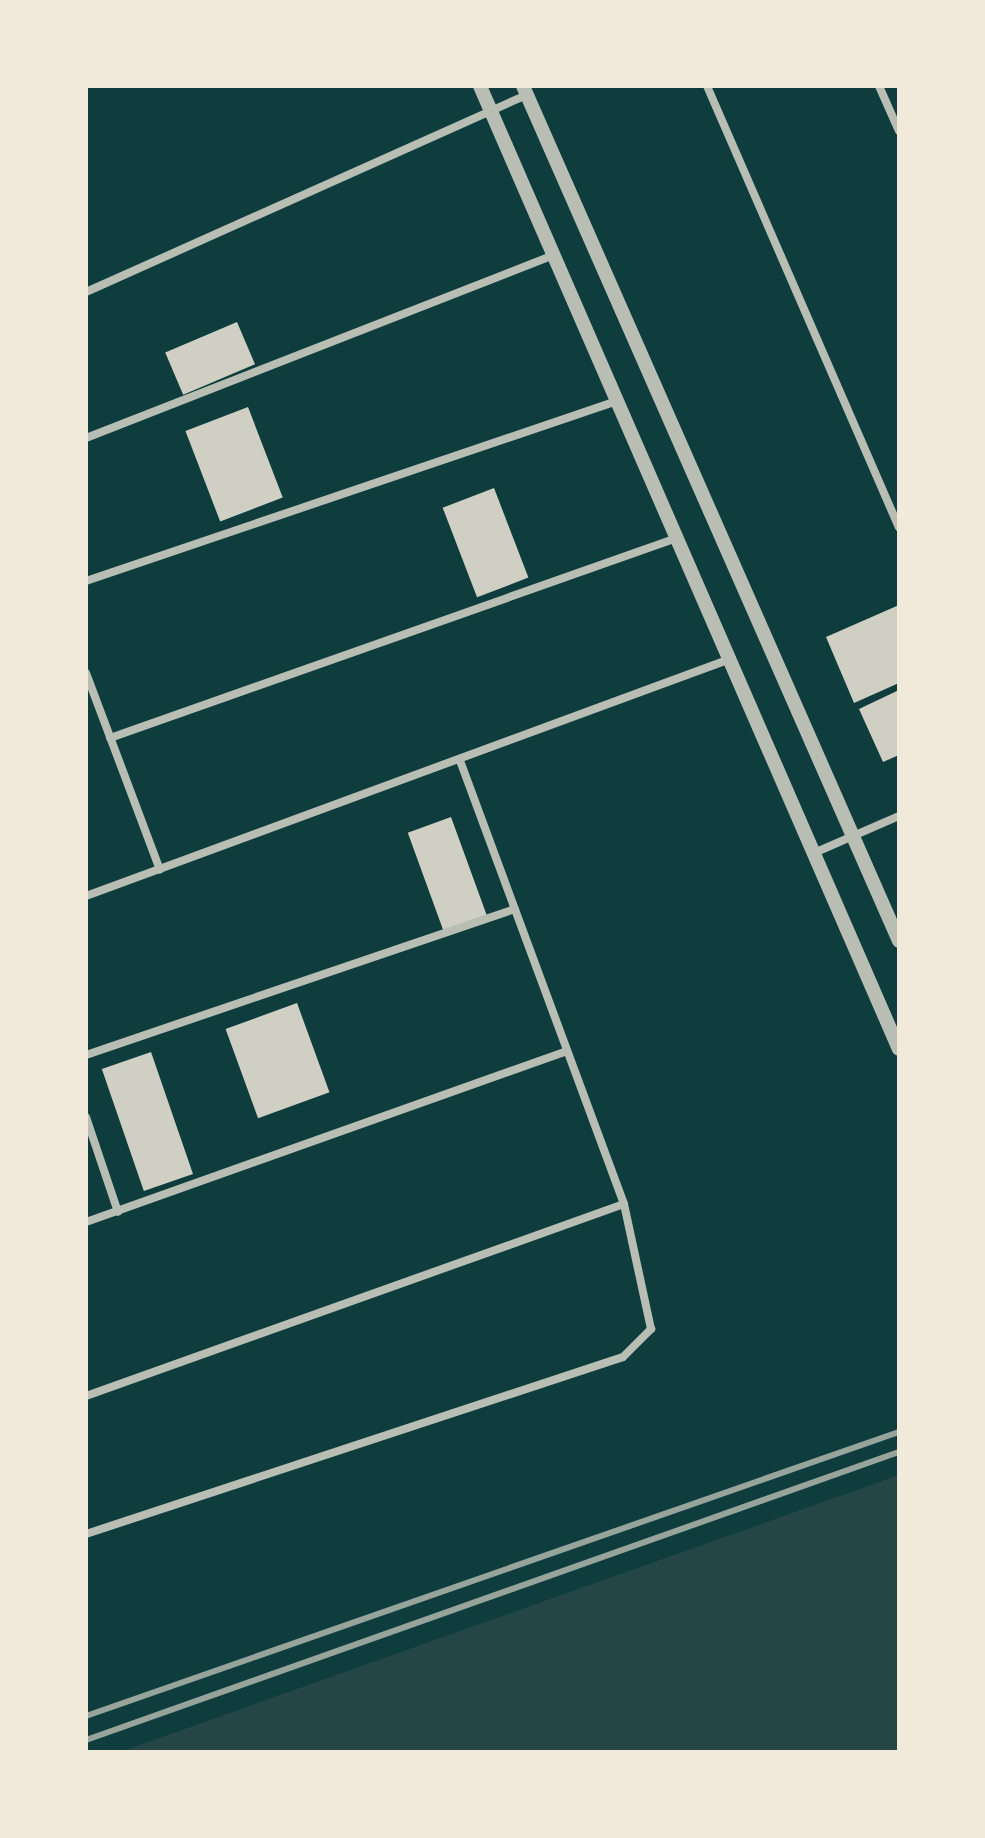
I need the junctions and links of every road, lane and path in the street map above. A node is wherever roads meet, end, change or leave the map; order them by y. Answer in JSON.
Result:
{"nodes":[{"id":1,"x":480,"y":86,"type":"edge"},
{"id":2,"x":707,"y":86,"type":"edge"},
{"id":3,"x":879,"y":86,"type":"edge"},
{"id":4,"x":525,"y":90,"type":"edge"},
{"id":5,"x":491,"y":111,"type":"junction"},
{"id":6,"x":899,"y":131,"type":"edge"},
{"id":7,"x":554,"y":255,"type":"junction"},
{"id":8,"x":86,"y":292,"type":"edge"},
{"id":9,"x":617,"y":401,"type":"junction"},
{"id":10,"x":86,"y":438,"type":"edge"},
{"id":11,"x":899,"y":527,"type":"edge"},
{"id":12,"x":677,"y":538,"type":"junction"},
{"id":13,"x":86,"y":581,"type":"edge"},
{"id":14,"x":730,"y":659,"type":"junction"},
{"id":15,"x":86,"y":673,"type":"edge"},
{"id":16,"x":110,"y":738,"type":"junction"},
{"id":17,"x":461,"y":763,"type":"junction"},
{"id":18,"x":899,"y":816,"type":"edge"},
{"id":19,"x":853,"y":836,"type":"junction"},
{"id":20,"x":814,"y":853,"type":"junction"},
{"id":21,"x":160,"y":870,"type":"junction"},
{"id":22,"x":86,"y":896,"type":"edge"},
{"id":23,"x":515,"y":909,"type":"junction"},
{"id":24,"x":899,"y":941,"type":"edge"},
{"id":25,"x":899,"y":1049,"type":"edge"},
{"id":26,"x":567,"y":1051,"type":"junction"},
{"id":27,"x":86,"y":1055,"type":"edge"},
{"id":28,"x":86,"y":1117,"type":"edge"},
{"id":29,"x":624,"y":1204,"type":"junction"},
{"id":30,"x":118,"y":1212,"type":"junction"},
{"id":31,"x":86,"y":1222,"type":"edge"},
{"id":32,"x":86,"y":1396,"type":"edge"},
{"id":33,"x":86,"y":1534,"type":"edge"}],
"edges":[{"from":1,"to":5,"type":"street"},
{"from":2,"to":11,"type":"street"},
{"from":3,"to":6,"type":"street"},
{"from":4,"to":5,"type":"street"},
{"from":4,"to":19,"type":"street"},
{"from":5,"to":7,"type":"street"},
{"from":5,"to":8,"type":"street"},
{"from":7,"to":9,"type":"street"},
{"from":7,"to":10,"type":"street"},
{"from":9,"to":12,"type":"street"},
{"from":9,"to":13,"type":"street"},
{"from":12,"to":14,"type":"street"},
{"from":12,"to":16,"type":"street"},
{"from":14,"to":17,"type":"street"},
{"from":14,"to":20,"type":"street"},
{"from":15,"to":16,"type":"street"},
{"from":16,"to":21,"type":"street"},
{"from":17,"to":21,"type":"street"},
{"from":17,"to":23,"type":"street"},
{"from":18,"to":19,"type":"street"},
{"from":19,"to":20,"type":"street"},
{"from":19,"to":24,"type":"street"},
{"from":20,"to":25,"type":"street"},
{"from":21,"to":22,"type":"street"},
{"from":23,"to":26,"type":"street"},
{"from":23,"to":27,"type":"street"},
{"from":26,"to":29,"type":"street"},
{"from":26,"to":30,"type":"street"},
{"from":28,"to":30,"type":"street"},
{"from":29,"to":32,"type":"street"},
{"from":29,"to":33,"type":"street"},
{"from":30,"to":31,"type":"street"}]}
